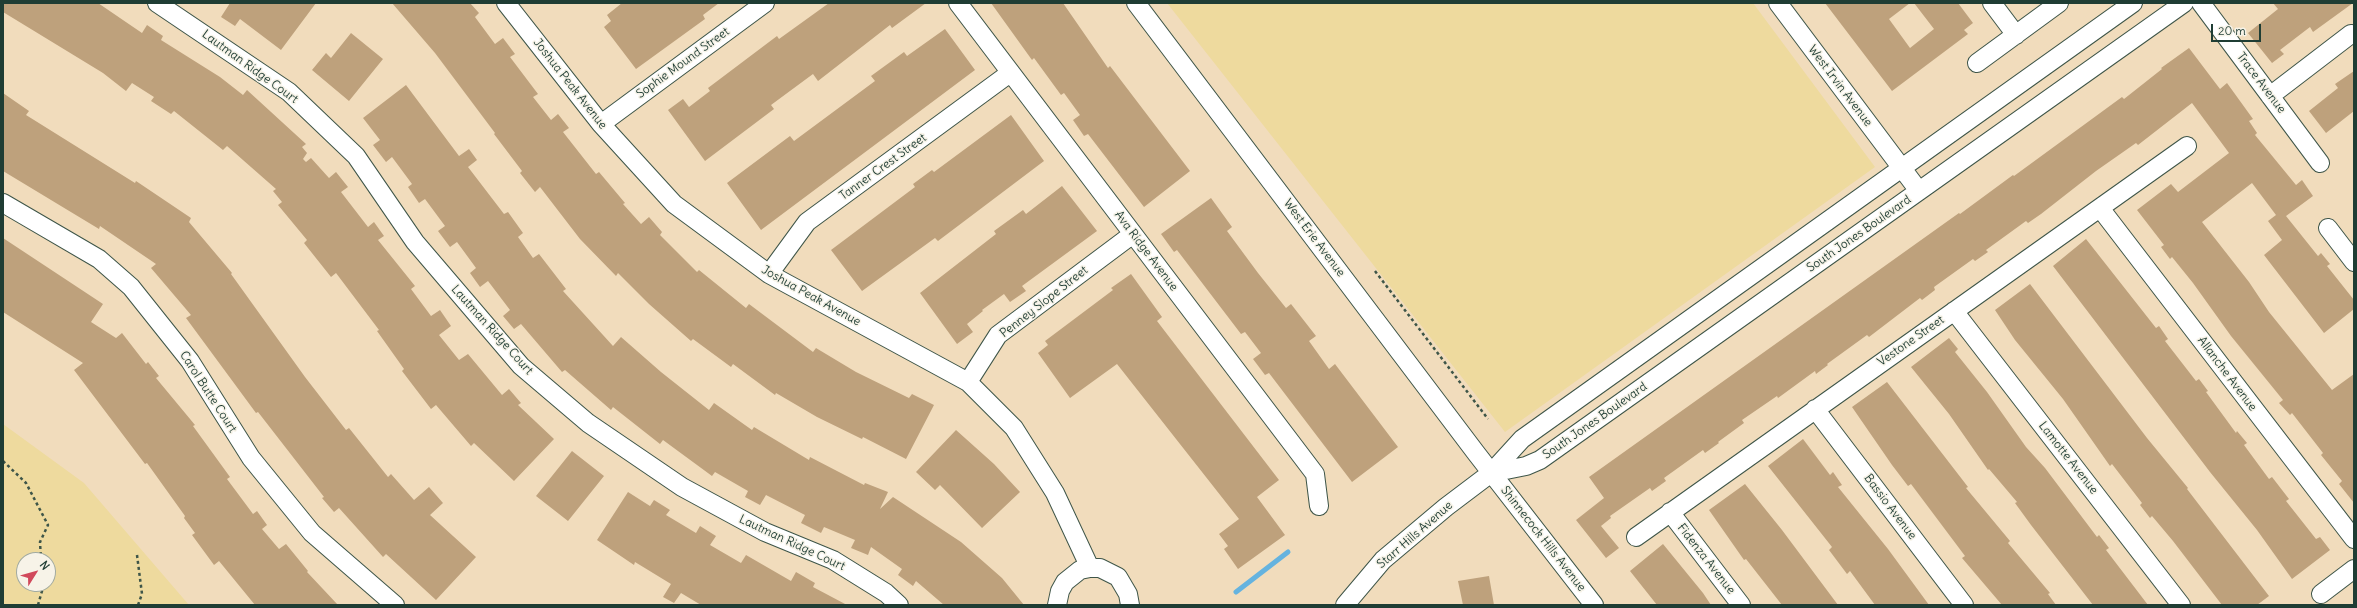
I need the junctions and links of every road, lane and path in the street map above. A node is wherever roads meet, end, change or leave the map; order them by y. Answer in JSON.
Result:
{"nodes":[{"id":1,"x":158,"y":3,"type":"edge"},
{"id":2,"x":506,"y":3,"type":"edge"},
{"id":3,"x":764,"y":3,"type":"edge"},
{"id":4,"x":958,"y":3,"type":"edge"},
{"id":5,"x":1136,"y":3,"type":"edge"},
{"id":6,"x":1778,"y":3,"type":"edge"},
{"id":7,"x":1992,"y":3,"type":"edge"},
{"id":8,"x":2059,"y":3,"type":"edge"},
{"id":9,"x":2133,"y":3,"type":"edge"},
{"id":10,"x":2184,"y":3,"type":"edge"},
{"id":11,"x":2201,"y":3,"type":"edge"},
{"id":12,"x":2351,"y":34,"type":"dead end"},
{"id":13,"x":2016,"y":35,"type":"junction"},
{"id":14,"x":1977,"y":63,"type":"dead end"},
{"id":15,"x":1010,"y":72,"type":"junction"},
{"id":16,"x":2270,"y":96,"type":"junction"},
{"id":17,"x":601,"y":124,"type":"junction"},
{"id":18,"x":2187,"y":146,"type":"dead end"},
{"id":19,"x":2320,"y":163,"type":"dead end"},
{"id":20,"x":1901,"y":168,"type":"junction"},
{"id":21,"x":1919,"y":191,"type":"junction"},
{"id":22,"x":3,"y":203,"type":"edge"},
{"id":23,"x":2100,"y":208,"type":"junction"},
{"id":24,"x":2328,"y":228,"type":"dead end"},
{"id":25,"x":1133,"y":234,"type":"junction"},
{"id":26,"x":2354,"y":262,"type":"edge"},
{"id":27,"x":1375,"y":271,"type":"dead end"},
{"id":28,"x":769,"y":274,"type":"junction"},
{"id":29,"x":1954,"y":311,"type":"junction"},
{"id":30,"x":968,"y":382,"type":"junction"},
{"id":31,"x":1815,"y":409,"type":"junction"},
{"id":32,"x":1488,"y":419,"type":"dead end"},
{"id":33,"x":3,"y":461,"type":"edge"},
{"id":34,"x":1492,"y":473,"type":"junction"},
{"id":35,"x":1319,"y":506,"type":"dead end"},
{"id":36,"x":1670,"y":512,"type":"junction"},
{"id":37,"x":1636,"y":537,"type":"dead end"},
{"id":38,"x":2354,"y":540,"type":"edge"},
{"id":39,"x":41,"y":552,"type":"edge"},
{"id":40,"x":137,"y":555,"type":"dead end"},
{"id":41,"x":1090,"y":568,"type":"junction"},
{"id":42,"x":2354,"y":569,"type":"edge"},
{"id":43,"x":42,"y":592,"type":"edge"},
{"id":44,"x":2321,"y":594,"type":"dead end"},
{"id":45,"x":38,"y":605,"type":"edge"},
{"id":46,"x":138,"y":605,"type":"edge"},
{"id":47,"x":395,"y":605,"type":"edge"},
{"id":48,"x":899,"y":605,"type":"edge"},
{"id":49,"x":1057,"y":605,"type":"edge"},
{"id":50,"x":1130,"y":605,"type":"edge"},
{"id":51,"x":1345,"y":605,"type":"edge"},
{"id":52,"x":1594,"y":605,"type":"edge"},
{"id":53,"x":1741,"y":605,"type":"edge"},
{"id":54,"x":1964,"y":605,"type":"edge"},
{"id":55,"x":2181,"y":605,"type":"edge"}],
"edges":[{"from":1,"to":48,"type":"street","name":"Lautman Ridge Court"},
{"from":2,"to":17,"type":"street","name":"Joshua Peak Avenue"},
{"from":3,"to":17,"type":"street","name":"Sophie Mound Street"},
{"from":4,"to":15,"type":"street","name":"Ava Ridge Avenue"},
{"from":5,"to":34,"type":"street","name":"West Erie Avenue"},
{"from":6,"to":20,"type":"street","name":"West Irvin Avenue"},
{"from":7,"to":13,"type":"street"},
{"from":8,"to":13,"type":"street"},
{"from":9,"to":20,"type":"street"},
{"from":10,"to":21,"type":"street","name":"South Jones Boulevard"},
{"from":11,"to":16,"type":"street","name":"Trace Avenue"},
{"from":12,"to":16,"type":"street"},
{"from":13,"to":14,"type":"street"},
{"from":15,"to":25,"type":"street","name":"Ava Ridge Avenue"},
{"from":15,"to":28,"type":"street","name":"Tanner Crest Street"},
{"from":16,"to":19,"type":"street","name":"Trace Avenue"},
{"from":17,"to":28,"type":"street","name":"Joshua Peak Avenue"},
{"from":18,"to":23,"type":"street","name":"Vestone Street"},
{"from":20,"to":21,"type":"street","name":"West Irvin Avenue"},
{"from":20,"to":34,"type":"street"},
{"from":21,"to":34,"type":"street","name":"South Jones Boulevard"},
{"from":22,"to":47,"type":"street","name":"Carol Butte Court"},
{"from":23,"to":29,"type":"street","name":"Vestone Street"},
{"from":23,"to":38,"type":"street","name":"Allanche Avenue"},
{"from":24,"to":26,"type":"street"},
{"from":25,"to":30,"type":"street","name":"Penney Slope Street"},
{"from":25,"to":35,"type":"street","name":"Ava Ridge Avenue"},
{"from":27,"to":32,"type":"path"},
{"from":28,"to":30,"type":"street","name":"Joshua Peak Avenue"},
{"from":29,"to":31,"type":"street","name":"Vestone Street"},
{"from":29,"to":55,"type":"street","name":"Lamotte Avenue"},
{"from":30,"to":41,"type":"street","name":"Joshua Peak Avenue"},
{"from":31,"to":36,"type":"street","name":"Vestone Street"},
{"from":31,"to":54,"type":"street","name":"Bassio Avenue"},
{"from":33,"to":39,"type":"path"},
{"from":34,"to":51,"type":"street","name":"Starr Hills Avenue"},
{"from":34,"to":52,"type":"street","name":"Shinnecock Hills Avenue"},
{"from":36,"to":37,"type":"street","name":"Vestone Street"},
{"from":36,"to":53,"type":"street","name":"Fidenza Avenue"},
{"from":40,"to":46,"type":"path"},
{"from":41,"to":49,"type":"street"},
{"from":41,"to":50,"type":"street"},
{"from":42,"to":44,"type":"street"},
{"from":43,"to":45,"type":"path"}]}
